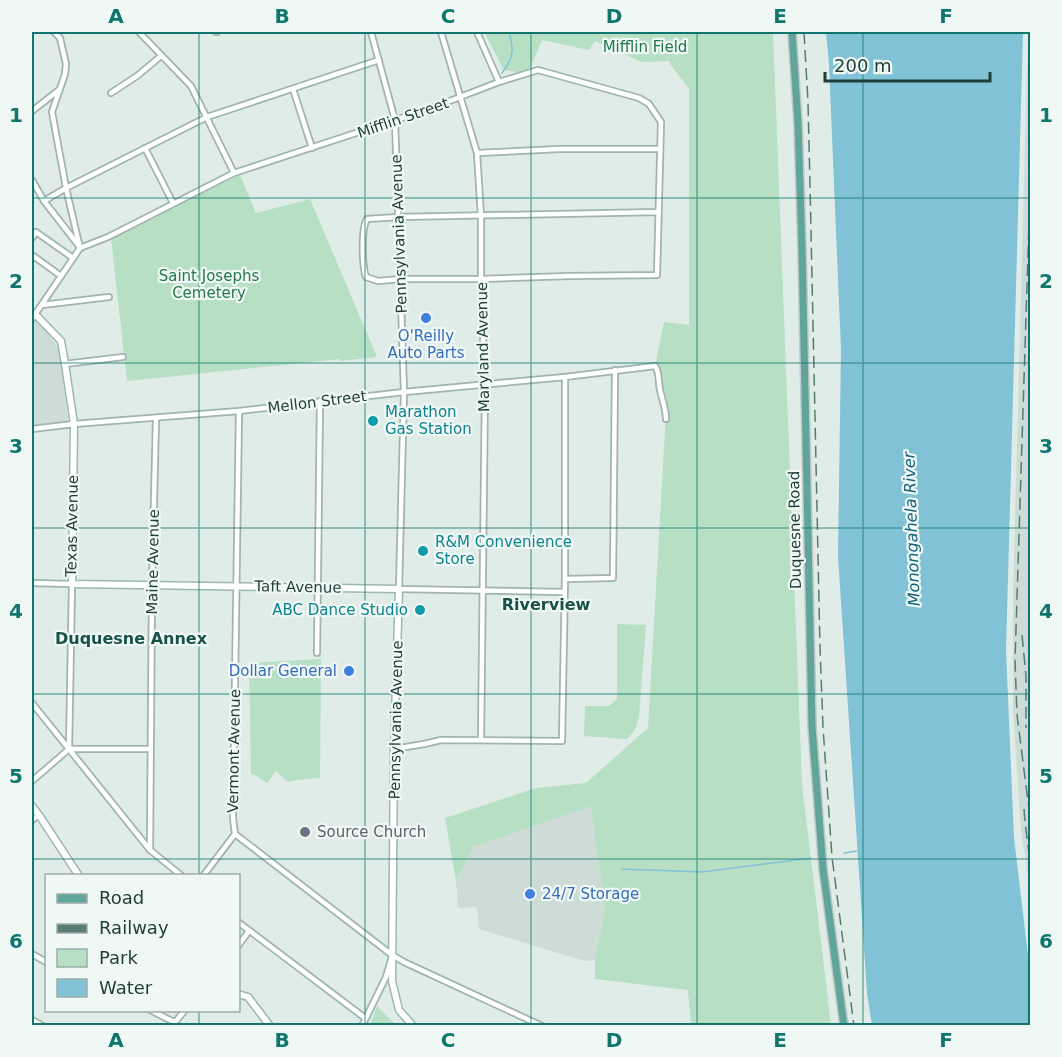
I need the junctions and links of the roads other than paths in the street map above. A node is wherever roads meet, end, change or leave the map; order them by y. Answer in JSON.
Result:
{"nodes":[{"id":1,"x":54,"y":32,"type":"edge"},
{"id":2,"x":139,"y":32,"type":"edge"},
{"id":3,"x":371,"y":32,"type":"edge"},
{"id":4,"x":441,"y":32,"type":"edge"},
{"id":5,"x":477,"y":32,"type":"edge"},
{"id":6,"x":792,"y":32,"type":"edge"},
{"id":7,"x":161,"y":56,"type":"junction"},
{"id":8,"x":379,"y":60,"type":"junction"},
{"id":9,"x":499,"y":82,"type":"junction"},
{"id":10,"x":293,"y":89,"type":"junction"},
{"id":11,"x":59,"y":90,"type":"junction"},
{"id":12,"x":111,"y":93,"type":"dead end"},
{"id":13,"x":462,"y":97,"type":"junction"},
{"id":14,"x":32,"y":111,"type":"edge"},
{"id":15,"x":207,"y":117,"type":"junction"},
{"id":16,"x":395,"y":120,"type":"junction"},
{"id":17,"x":145,"y":148,"type":"junction"},
{"id":18,"x":312,"y":148,"type":"junction"},
{"id":19,"x":660,"y":149,"type":"junction"},
{"id":20,"x":477,"y":153,"type":"junction"},
{"id":21,"x":234,"y":173,"type":"junction"},
{"id":22,"x":32,"y":180,"type":"edge"},
{"id":23,"x":66,"y":188,"type":"junction"},
{"id":24,"x":44,"y":201,"type":"junction"},
{"id":25,"x":173,"y":203,"type":"junction"},
{"id":26,"x":658,"y":212,"type":"junction"},
{"id":27,"x":481,"y":216,"type":"junction"},
{"id":28,"x":399,"y":217,"type":"junction"},
{"id":29,"x":32,"y":238,"type":"edge"},
{"id":30,"x":80,"y":248,"type":"junction"},
{"id":31,"x":32,"y":255,"type":"edge"},
{"id":32,"x":73,"y":258,"type":"junction"},
{"id":33,"x":61,"y":276,"type":"junction"},
{"id":34,"x":401,"y":279,"type":"junction"},
{"id":35,"x":481,"y":279,"type":"junction"},
{"id":36,"x":109,"y":297,"type":"dead end"},
{"id":37,"x":42,"y":305,"type":"junction"},
{"id":38,"x":33,"y":315,"type":"edge"},
{"id":39,"x":123,"y":357,"type":"dead end"},
{"id":40,"x":65,"y":363,"type":"junction"},
{"id":41,"x":615,"y":370,"type":"junction"},
{"id":42,"x":565,"y":377,"type":"junction"},
{"id":43,"x":485,"y":386,"type":"junction"},
{"id":44,"x":404,"y":392,"type":"junction"},
{"id":45,"x":320,"y":401,"type":"junction"},
{"id":46,"x":239,"y":411,"type":"junction"},
{"id":47,"x":156,"y":418,"type":"junction"},
{"id":48,"x":666,"y":419,"type":"dead end"},
{"id":49,"x":74,"y":424,"type":"junction"},
{"id":50,"x":32,"y":429,"type":"edge"},
{"id":51,"x":565,"y":579,"type":"junction"},
{"id":52,"x":32,"y":584,"type":"edge"},
{"id":53,"x":72,"y":584,"type":"junction"},
{"id":54,"x":152,"y":585,"type":"junction"},
{"id":55,"x":236,"y":586,"type":"junction"},
{"id":56,"x":318,"y":587,"type":"junction"},
{"id":57,"x":399,"y":589,"type":"junction"},
{"id":58,"x":483,"y":590,"type":"junction"},
{"id":59,"x":564,"y":592,"type":"junction"},
{"id":60,"x":317,"y":653,"type":"dead end"},
{"id":61,"x":32,"y":703,"type":"edge"},
{"id":62,"x":480,"y":740,"type":"junction"},
{"id":63,"x":69,"y":749,"type":"junction"},
{"id":64,"x":150,"y":749,"type":"junction"},
{"id":65,"x":394,"y":749,"type":"junction"},
{"id":66,"x":32,"y":781,"type":"edge"},
{"id":67,"x":32,"y":806,"type":"edge"},
{"id":68,"x":39,"y":815,"type":"junction"},
{"id":69,"x":32,"y":820,"type":"edge"},
{"id":70,"x":235,"y":834,"type":"junction"},
{"id":71,"x":150,"y":850,"type":"junction"},
{"id":72,"x":78,"y":874,"type":"edge"},
{"id":73,"x":180,"y":874,"type":"edge"},
{"id":74,"x":205,"y":874,"type":"edge"},
{"id":75,"x":240,"y":924,"type":"edge"},
{"id":76,"x":249,"y":931,"type":"junction"},
{"id":77,"x":240,"y":943,"type":"edge"},
{"id":78,"x":392,"y":955,"type":"junction"},
{"id":79,"x":240,"y":995,"type":"edge"},
{"id":80,"x":152,"y":1012,"type":"edge"},
{"id":81,"x":185,"y":1012,"type":"edge"},
{"id":82,"x":365,"y":1018,"type":"junction"},
{"id":83,"x":32,"y":1020,"type":"edge"},
{"id":84,"x":173,"y":1024,"type":"edge"},
{"id":85,"x":43,"y":1026,"type":"edge"},
{"id":86,"x":270,"y":1026,"type":"edge"},
{"id":87,"x":362,"y":1026,"type":"edge"},
{"id":88,"x":413,"y":1026,"type":"edge"},
{"id":89,"x":542,"y":1026,"type":"edge"},
{"id":90,"x":844,"y":1026,"type":"edge"}],
"edges":[{"from":1,"to":11,"type":"street"},
{"from":2,"to":7,"type":"street"},
{"from":3,"to":8,"type":"street","name":"Pennsylvania Avenue"},
{"from":4,"to":13,"type":"street","name":"Maryland Avenue"},
{"from":5,"to":9,"type":"street"},
{"from":6,"to":90,"type":"main road","name":"Duquesne Road"},
{"from":7,"to":12,"type":"street"},
{"from":7,"to":15,"type":"street"},
{"from":8,"to":10,"type":"street"},
{"from":8,"to":16,"type":"street","name":"Pennsylvania Avenue"},
{"from":9,"to":13,"type":"street","name":"Mifflin Street"},
{"from":9,"to":19,"type":"street","name":"Mifflin Street"},
{"from":10,"to":15,"type":"street"},
{"from":10,"to":18,"type":"street"},
{"from":11,"to":14,"type":"street"},
{"from":11,"to":23,"type":"street"},
{"from":13,"to":16,"type":"street","name":"Mifflin Street"},
{"from":13,"to":20,"type":"street","name":"Maryland Avenue"},
{"from":15,"to":17,"type":"street"},
{"from":15,"to":21,"type":"street"},
{"from":16,"to":18,"type":"street","name":"Mifflin Street"},
{"from":16,"to":28,"type":"street","name":"Pennsylvania Avenue"},
{"from":17,"to":23,"type":"street"},
{"from":17,"to":25,"type":"street"},
{"from":18,"to":21,"type":"street","name":"Mifflin Street"},
{"from":19,"to":20,"type":"street"},
{"from":19,"to":26,"type":"street","name":"Mifflin Street"},
{"from":20,"to":27,"type":"street","name":"Maryland Avenue"},
{"from":21,"to":25,"type":"street","name":"Mifflin Street"},
{"from":22,"to":24,"type":"street"},
{"from":23,"to":24,"type":"street"},
{"from":23,"to":30,"type":"street"},
{"from":24,"to":30,"type":"street"},
{"from":25,"to":30,"type":"street","name":"Mifflin Street"},
{"from":26,"to":27,"type":"street"},
{"from":26,"to":35,"type":"street","name":"Mifflin Street"},
{"from":27,"to":28,"type":"street"},
{"from":27,"to":35,"type":"street","name":"Maryland Avenue"},
{"from":28,"to":34,"type":"street","name":"Pennsylvania Avenue"},
{"from":28,"to":34,"type":"street"},
{"from":29,"to":32,"type":"street"},
{"from":30,"to":32,"type":"street"},
{"from":31,"to":33,"type":"street"},
{"from":32,"to":33,"type":"street"},
{"from":33,"to":37,"type":"street"},
{"from":34,"to":35,"type":"street"},
{"from":34,"to":44,"type":"street","name":"Pennsylvania Avenue"},
{"from":35,"to":43,"type":"street","name":"Maryland Avenue"},
{"from":36,"to":37,"type":"street"},
{"from":37,"to":38,"type":"street"},
{"from":38,"to":40,"type":"street","name":"Texas Avenue"},
{"from":39,"to":40,"type":"street"},
{"from":40,"to":49,"type":"street","name":"Texas Avenue"},
{"from":41,"to":42,"type":"street","name":"Mellon Street"},
{"from":41,"to":48,"type":"street","name":"Mellon Street"},
{"from":41,"to":51,"type":"street"},
{"from":42,"to":43,"type":"street","name":"Mellon Street"},
{"from":42,"to":51,"type":"street"},
{"from":43,"to":44,"type":"street","name":"Mellon Street"},
{"from":43,"to":58,"type":"street","name":"Maryland Avenue"},
{"from":44,"to":45,"type":"street","name":"Mellon Street"},
{"from":44,"to":57,"type":"street","name":"Pennsylvania Avenue"},
{"from":45,"to":46,"type":"street","name":"Mellon Street"},
{"from":45,"to":56,"type":"street"},
{"from":46,"to":47,"type":"street","name":"Mellon Street"},
{"from":46,"to":55,"type":"street","name":"Vermont Avenue"},
{"from":47,"to":49,"type":"street","name":"Mellon Street"},
{"from":47,"to":54,"type":"street","name":"Maine Avenue"},
{"from":49,"to":50,"type":"street","name":"Mellon Street"},
{"from":49,"to":53,"type":"street","name":"Texas Avenue"},
{"from":51,"to":59,"type":"street"},
{"from":52,"to":53,"type":"street","name":"Taft Avenue"},
{"from":53,"to":54,"type":"street","name":"Taft Avenue"},
{"from":53,"to":63,"type":"street","name":"Texas Avenue"},
{"from":54,"to":55,"type":"street","name":"Taft Avenue"},
{"from":54,"to":64,"type":"street","name":"Maine Avenue"},
{"from":55,"to":56,"type":"street","name":"Taft Avenue"},
{"from":55,"to":70,"type":"street","name":"Vermont Avenue"},
{"from":56,"to":57,"type":"street","name":"Taft Avenue"},
{"from":56,"to":60,"type":"street"},
{"from":57,"to":58,"type":"street","name":"Taft Avenue"},
{"from":57,"to":65,"type":"street","name":"Pennsylvania Avenue"},
{"from":58,"to":59,"type":"street","name":"Taft Avenue"},
{"from":58,"to":62,"type":"street","name":"Maryland Avenue"},
{"from":59,"to":62,"type":"street"},
{"from":61,"to":63,"type":"street"},
{"from":62,"to":65,"type":"street"},
{"from":63,"to":64,"type":"street"},
{"from":63,"to":66,"type":"street"},
{"from":63,"to":71,"type":"street"},
{"from":64,"to":71,"type":"street","name":"Maine Avenue"},
{"from":65,"to":78,"type":"street","name":"Pennsylvania Avenue"},
{"from":67,"to":68,"type":"street"},
{"from":68,"to":69,"type":"street"},
{"from":68,"to":72,"type":"street"},
{"from":70,"to":74,"type":"street"},
{"from":70,"to":78,"type":"street","name":"Vermont Avenue"},
{"from":71,"to":73,"type":"street"},
{"from":75,"to":76,"type":"street"},
{"from":76,"to":77,"type":"street"},
{"from":76,"to":82,"type":"street"},
{"from":78,"to":82,"type":"street"},
{"from":78,"to":88,"type":"street","name":"Pennsylvania Avenue"},
{"from":78,"to":89,"type":"street","name":"Vermont Avenue"},
{"from":79,"to":86,"type":"street"},
{"from":80,"to":84,"type":"street"},
{"from":81,"to":84,"type":"street"},
{"from":82,"to":87,"type":"street"},
{"from":83,"to":85,"type":"street"}]}
